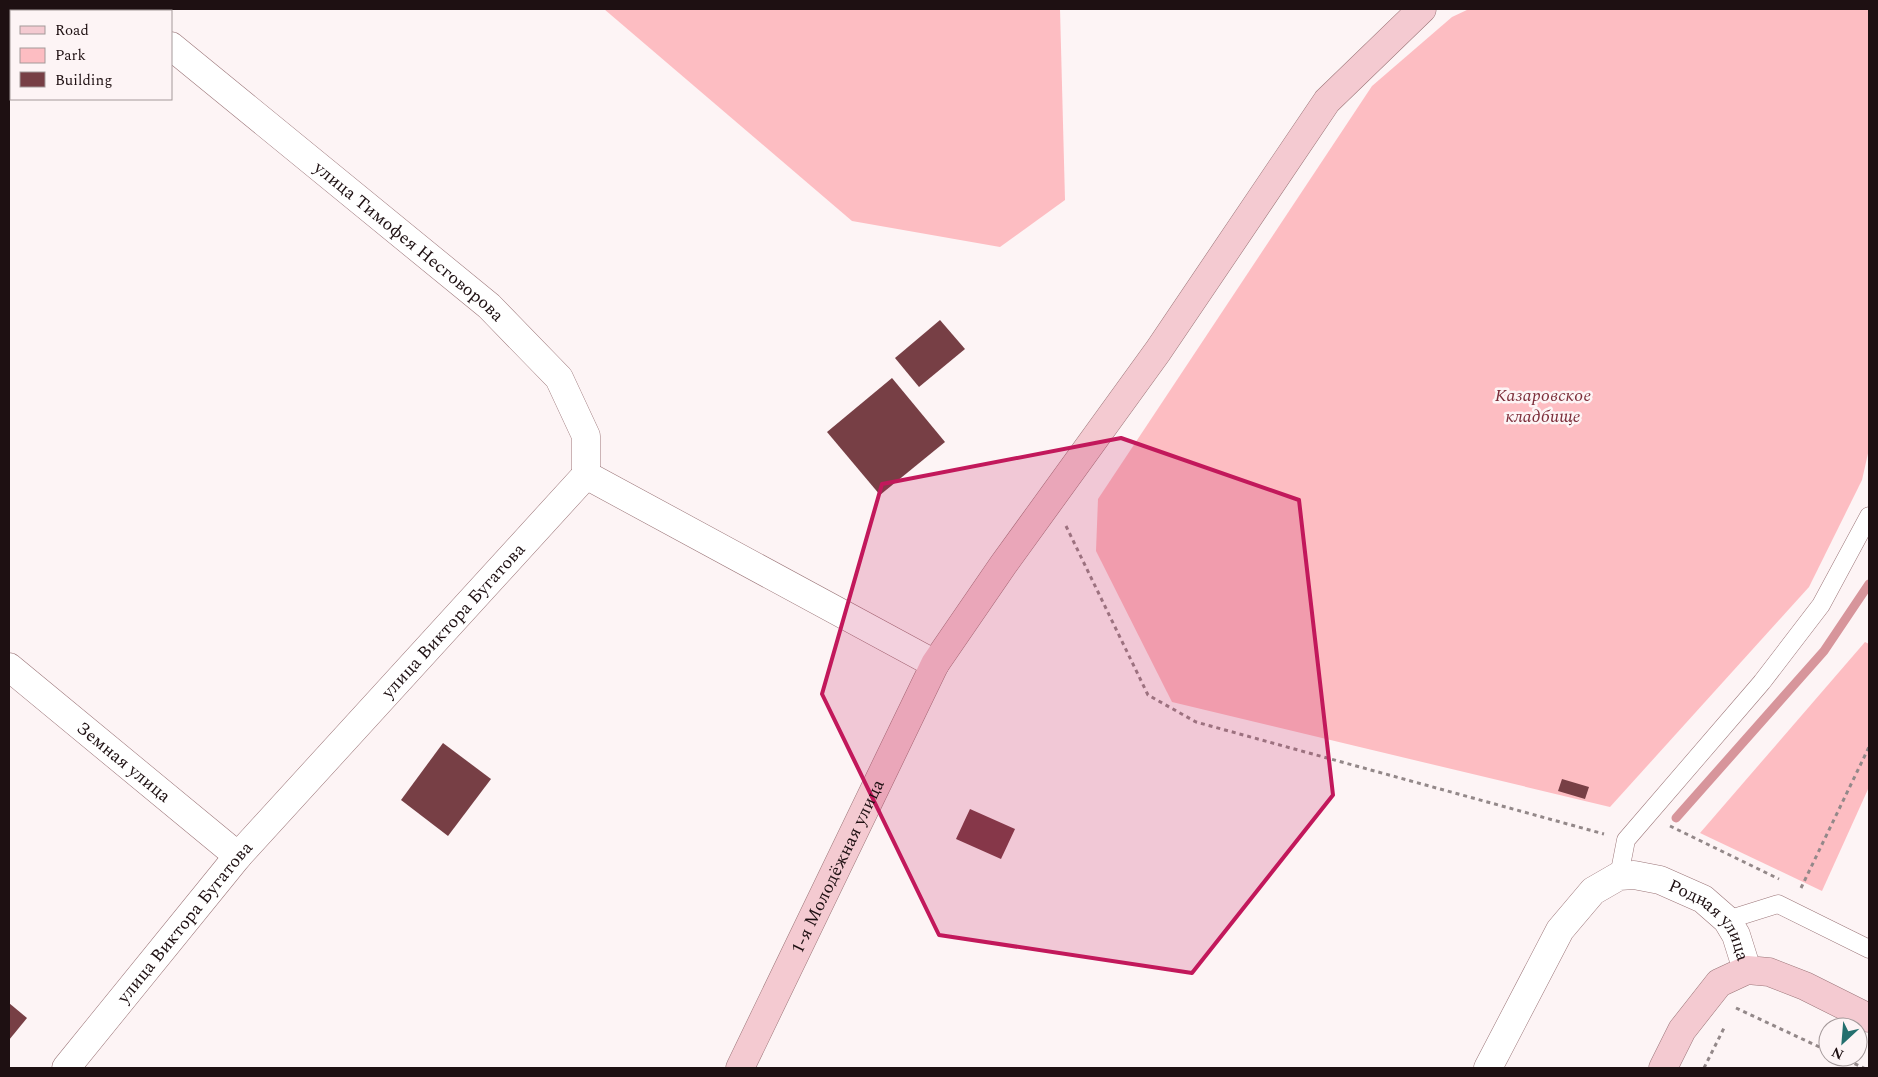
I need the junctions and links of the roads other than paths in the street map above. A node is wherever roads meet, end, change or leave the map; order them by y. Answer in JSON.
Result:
{"nodes":[{"id":1,"x":1422,"y":9,"type":"edge"},
{"id":2,"x":172,"y":47,"type":"edge"},
{"id":3,"x":586,"y":475,"type":"junction"},
{"id":4,"x":1869,"y":516,"type":"edge"},
{"id":5,"x":935,"y":664,"type":"junction"},
{"id":6,"x":9,"y":667,"type":"edge"},
{"id":7,"x":238,"y":856,"type":"junction"},
{"id":8,"x":1619,"y":876,"type":"junction"},
{"id":9,"x":1727,"y":920,"type":"junction"},
{"id":10,"x":1869,"y":949,"type":"edge"},
{"id":11,"x":1747,"y":970,"type":"junction"},
{"id":12,"x":1869,"y":1018,"type":"edge"},
{"id":13,"x":66,"y":1068,"type":"edge"},
{"id":14,"x":740,"y":1068,"type":"edge"},
{"id":15,"x":1488,"y":1068,"type":"edge"},
{"id":16,"x":1663,"y":1068,"type":"edge"}],
"edges":[{"from":1,"to":5,"type":"street","name":"1-я Молодёжная улица"},
{"from":2,"to":3,"type":"street","name":"улица Тимофея Несговорова"},
{"from":3,"to":5,"type":"street"},
{"from":3,"to":7,"type":"street","name":"улица Виктора Бугатова"},
{"from":4,"to":8,"type":"lane"},
{"from":5,"to":14,"type":"street","name":"1-я Молодёжная улица"},
{"from":6,"to":7,"type":"street","name":"Земная улица"},
{"from":7,"to":13,"type":"street","name":"улица Виктора Бугатова"},
{"from":8,"to":9,"type":"street","name":"Родная улица"},
{"from":8,"to":15,"type":"street"},
{"from":9,"to":10,"type":"lane"},
{"from":9,"to":11,"type":"street","name":"Родная улица"},
{"from":11,"to":12,"type":"street","name":"Родная улица"},
{"from":11,"to":16,"type":"street"}]}
